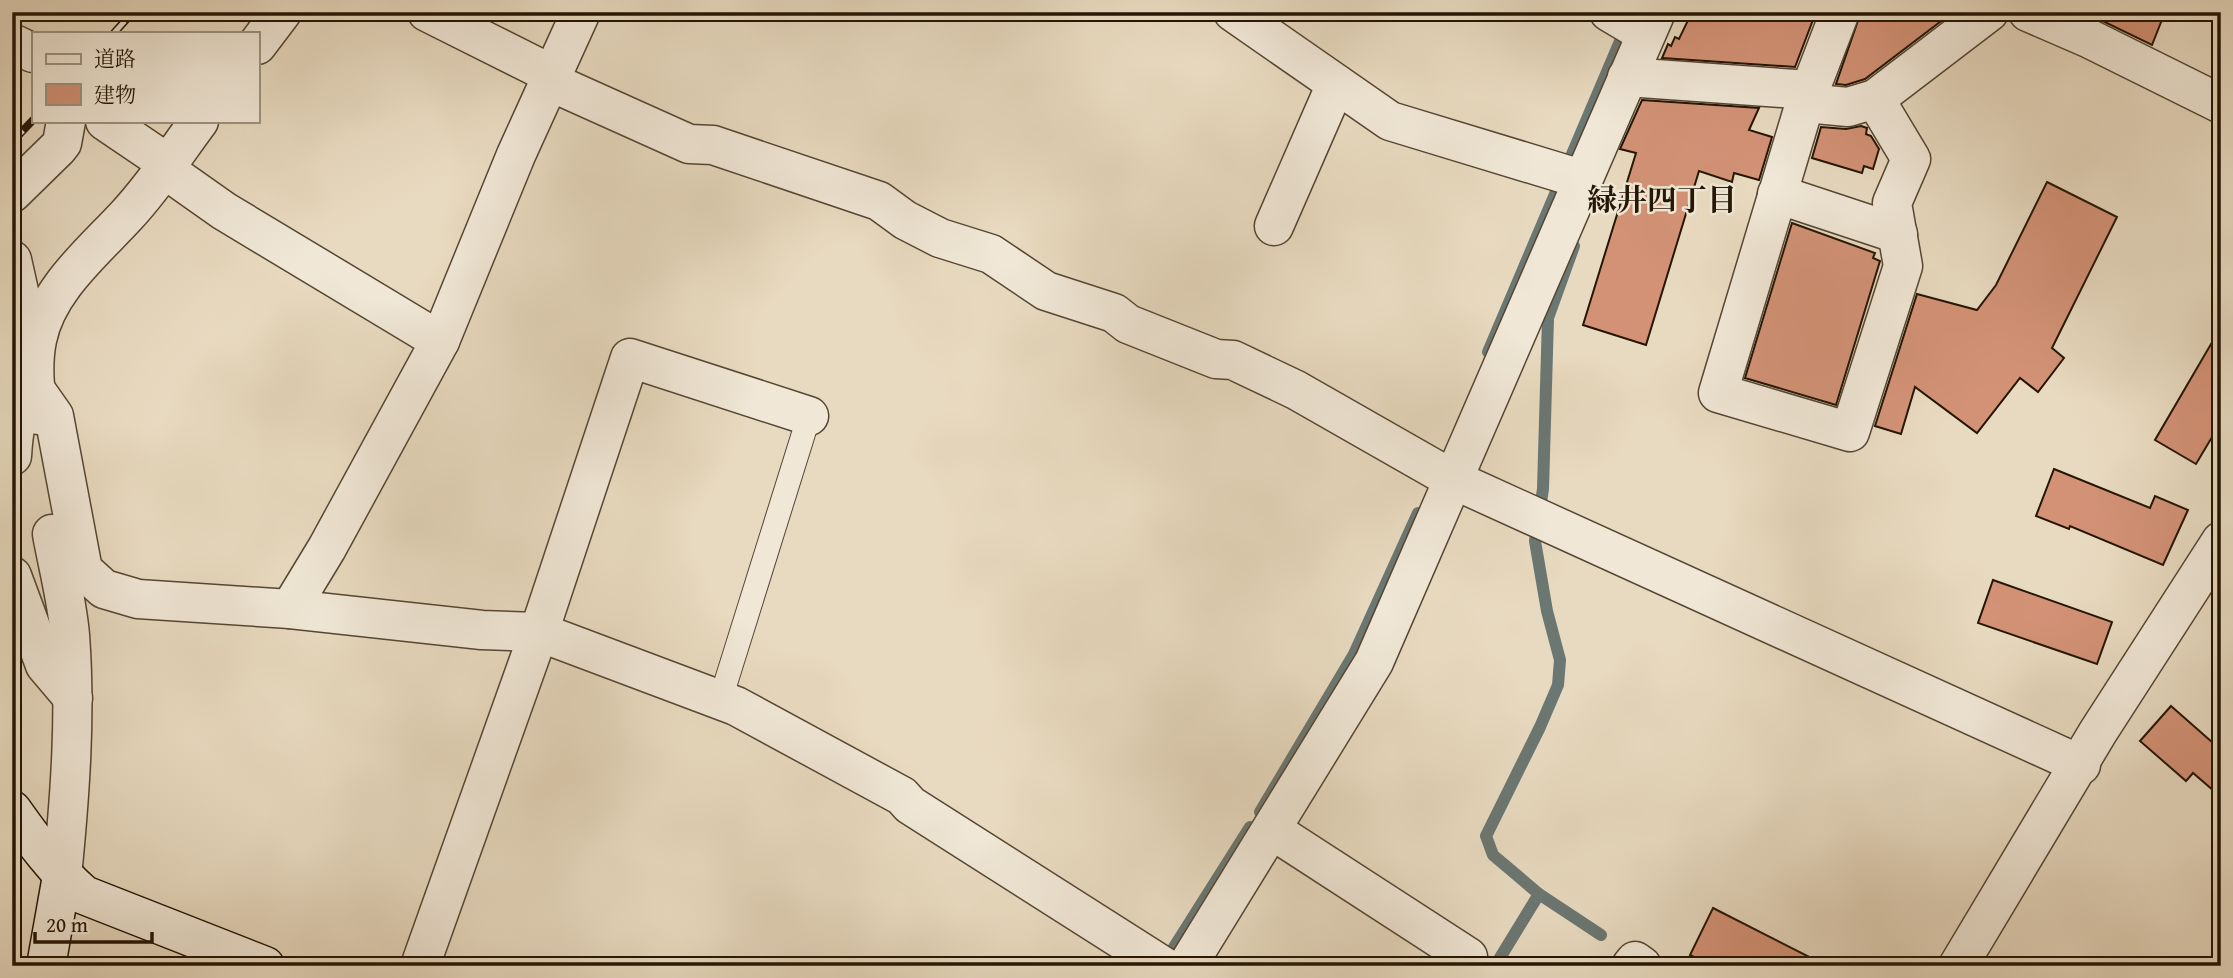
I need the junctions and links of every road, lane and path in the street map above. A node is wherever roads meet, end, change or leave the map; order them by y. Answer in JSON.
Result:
{"nodes":[{"id":1,"x":282,"y":12,"type":"edge"},
{"id":2,"x":427,"y":12,"type":"edge"},
{"id":3,"x":581,"y":12,"type":"edge"},
{"id":4,"x":1233,"y":12,"type":"edge"},
{"id":5,"x":1609,"y":12,"type":"edge"},
{"id":6,"x":1840,"y":12,"type":"edge"},
{"id":7,"x":1989,"y":12,"type":"edge"},
{"id":8,"x":2028,"y":12,"type":"edge"},
{"id":9,"x":1651,"y":23,"type":"edge"},
{"id":10,"x":2093,"y":25,"type":"edge"},
{"id":11,"x":259,"y":42,"type":"edge"},
{"id":12,"x":12,"y":43,"type":"edge"},
{"id":13,"x":32,"y":53,"type":"edge"},
{"id":14,"x":1627,"y":77,"type":"junction"},
{"id":15,"x":552,"y":79,"type":"junction"},
{"id":16,"x":1336,"y":84,"type":"junction"},
{"id":17,"x":1807,"y":96,"type":"junction"},
{"id":18,"x":1875,"y":99,"type":"junction"},
{"id":19,"x":2221,"y":104,"type":"edge"},
{"id":20,"x":66,"y":122,"type":"edge"},
{"id":21,"x":106,"y":122,"type":"edge"},
{"id":22,"x":198,"y":122,"type":"edge"},
{"id":23,"x":165,"y":166,"type":"junction"},
{"id":24,"x":1581,"y":180,"type":"junction"},
{"id":25,"x":12,"y":193,"type":"edge"},
{"id":26,"x":1777,"y":194,"type":"junction"},
{"id":27,"x":1274,"y":226,"type":"dead end"},
{"id":28,"x":1898,"y":234,"type":"junction"},
{"id":29,"x":12,"y":260,"type":"edge"},
{"id":30,"x":440,"y":341,"type":"junction"},
{"id":31,"x":35,"y":375,"type":"junction"},
{"id":32,"x":809,"y":416,"type":"joint"},
{"id":33,"x":12,"y":456,"type":"edge"},
{"id":34,"x":1452,"y":479,"type":"junction"},
{"id":35,"x":2221,"y":541,"type":"edge"},
{"id":36,"x":12,"y":576,"type":"edge"},
{"id":37,"x":290,"y":610,"type":"junction"},
{"id":38,"x":539,"y":632,"type":"junction"},
{"id":39,"x":73,"y":698,"type":"junction"},
{"id":40,"x":720,"y":701,"type":"junction"},
{"id":41,"x":2081,"y":765,"type":"junction"},
{"id":42,"x":12,"y":810,"type":"edge"},
{"id":43,"x":1272,"y":830,"type":"junction"},
{"id":44,"x":62,"y":876,"type":"junction"},
{"id":45,"x":1468,"y":957,"type":"dead end"},
{"id":46,"x":46,"y":966,"type":"edge"},
{"id":47,"x":265,"y":966,"type":"edge"},
{"id":48,"x":420,"y":966,"type":"edge"},
{"id":49,"x":1163,"y":966,"type":"edge"},
{"id":50,"x":1187,"y":966,"type":"edge"},
{"id":51,"x":1631,"y":966,"type":"edge"},
{"id":52,"x":1642,"y":966,"type":"edge"},
{"id":53,"x":1958,"y":966,"type":"edge"}],
"edges":[{"from":1,"to":11,"type":"street"},
{"from":2,"to":15,"type":"street"},
{"from":3,"to":15,"type":"street"},
{"from":4,"to":16,"type":"street"},
{"from":5,"to":9,"type":"street"},
{"from":6,"to":17,"type":"street"},
{"from":7,"to":18,"type":"street"},
{"from":8,"to":10,"type":"street"},
{"from":9,"to":14,"type":"street"},
{"from":10,"to":19,"type":"street"},
{"from":12,"to":13,"type":"street"},
{"from":14,"to":17,"type":"street"},
{"from":14,"to":24,"type":"street"},
{"from":15,"to":30,"type":"street"},
{"from":15,"to":34,"type":"street"},
{"from":16,"to":24,"type":"street"},
{"from":16,"to":27,"type":"street"},
{"from":17,"to":18,"type":"street"},
{"from":17,"to":26,"type":"street"},
{"from":18,"to":28,"type":"street"},
{"from":20,"to":25,"type":"street"},
{"from":21,"to":23,"type":"street"},
{"from":22,"to":23,"type":"street"},
{"from":23,"to":30,"type":"street"},
{"from":23,"to":31,"type":"street"},
{"from":24,"to":34,"type":"street"},
{"from":26,"to":28,"type":"street"},
{"from":26,"to":28,"type":"street"},
{"from":29,"to":31,"type":"street"},
{"from":30,"to":37,"type":"street"},
{"from":31,"to":33,"type":"street"},
{"from":31,"to":37,"type":"street"},
{"from":31,"to":39,"type":"street"},
{"from":32,"to":38,"type":"street"},
{"from":32,"to":40,"type":"lane"},
{"from":34,"to":41,"type":"street"},
{"from":34,"to":43,"type":"street"},
{"from":35,"to":41,"type":"street"},
{"from":36,"to":39,"type":"street"},
{"from":37,"to":38,"type":"street"},
{"from":38,"to":40,"type":"street"},
{"from":38,"to":48,"type":"street"},
{"from":39,"to":44,"type":"street"},
{"from":40,"to":49,"type":"street"},
{"from":41,"to":53,"type":"street"},
{"from":42,"to":44,"type":"street"},
{"from":43,"to":45,"type":"street"},
{"from":43,"to":50,"type":"street"},
{"from":44,"to":46,"type":"street"},
{"from":44,"to":47,"type":"street"},
{"from":51,"to":52,"type":"street"}]}
